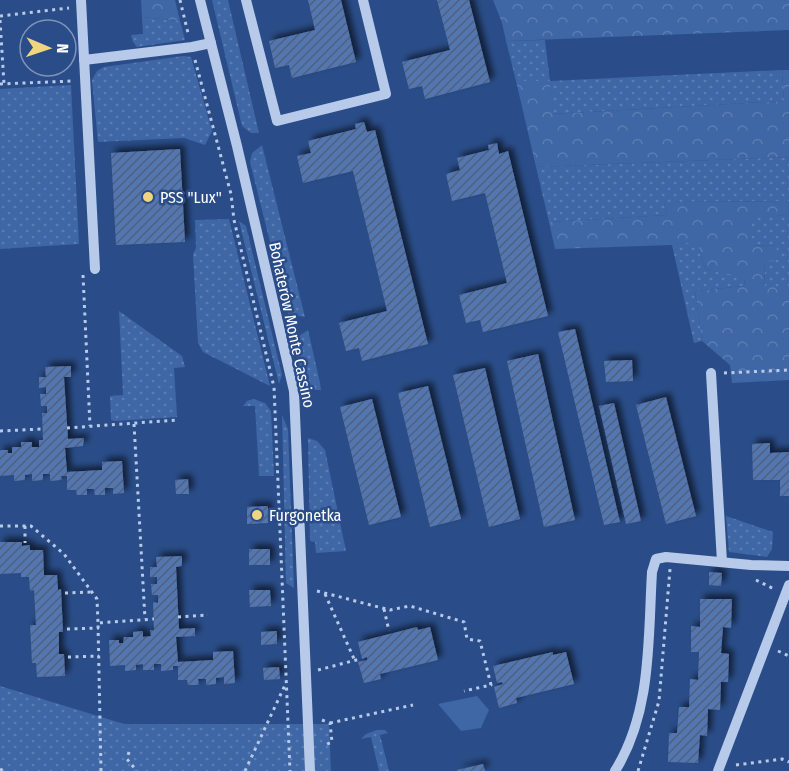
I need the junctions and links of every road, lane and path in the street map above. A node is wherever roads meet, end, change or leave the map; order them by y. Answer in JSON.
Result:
{"nodes":[{"id":1,"x":81,"y":0,"type":"edge"},
{"id":2,"x":180,"y":0,"type":"edge"},
{"id":3,"x":200,"y":0,"type":"edge"},
{"id":4,"x":246,"y":0,"type":"edge"},
{"id":5,"x":363,"y":0,"type":"edge"},
{"id":6,"x":70,"y":8,"type":"dead end"},
{"id":7,"x":0,"y":18,"type":"edge"},
{"id":8,"x":211,"y":43,"type":"junction"},
{"id":9,"x":192,"y":47,"type":"junction"},
{"id":10,"x":84,"y":60,"type":"junction"},
{"id":11,"x":74,"y":80,"type":"dead end"},
{"id":12,"x":2,"y":84,"type":"edge"},
{"id":13,"x":95,"y":269,"type":"dead end"},
{"id":14,"x":789,"y":370,"type":"edge"},
{"id":15,"x":711,"y":373,"type":"joint"},
{"id":16,"x":177,"y":420,"type":"dead end"},
{"id":17,"x":134,"y":424,"type":"junction"},
{"id":18,"x":67,"y":428,"type":"dead end"},
{"id":19,"x":43,"y":429,"type":"dead end"},
{"id":20,"x":0,"y":431,"type":"edge"},
{"id":21,"x":0,"y":526,"type":"edge"},
{"id":22,"x":25,"y":526,"type":"junction"},
{"id":23,"x":25,"y":543,"type":"dead end"},
{"id":24,"x":722,"y":562,"type":"junction"},
{"id":25,"x":789,"y":566,"type":"edge"},
{"id":26,"x":679,"y":569,"type":"dead end"},
{"id":27,"x":749,"y":577,"type":"dead end"},
{"id":28,"x":787,"y":590,"type":"edge"},
{"id":29,"x":312,"y":591,"type":"dead end"},
{"id":30,"x":92,"y":592,"type":"junction"},
{"id":31,"x":65,"y":593,"type":"dead end"},
{"id":32,"x":325,"y":594,"type":"junction"},
{"id":33,"x":384,"y":609,"type":"junction"},
{"id":34,"x":208,"y":615,"type":"dead end"},
{"id":35,"x":178,"y":617,"type":"dead end"},
{"id":36,"x":146,"y":619,"type":"junction"},
{"id":37,"x":154,"y":619,"type":"dead end"},
{"id":38,"x":99,"y":623,"type":"junction"},
{"id":39,"x":99,"y":628,"type":"junction"},
{"id":40,"x":67,"y":629,"type":"dead end"},
{"id":41,"x":389,"y":631,"type":"dead end"},
{"id":42,"x":772,"y":649,"type":"dead end"},
{"id":43,"x":99,"y":656,"type":"junction"},
{"id":44,"x":68,"y":657,"type":"dead end"},
{"id":45,"x":789,"y":657,"type":"edge"},
{"id":46,"x":360,"y":659,"type":"dead end"},
{"id":47,"x":355,"y":661,"type":"junction"},
{"id":48,"x":318,"y":670,"type":"dead end"},
{"id":49,"x":286,"y":682,"type":"junction"},
{"id":50,"x":464,"y":691,"type":"dead end"},
{"id":51,"x":413,"y":705,"type":"dead end"},
{"id":52,"x":330,"y":723,"type":"dead end"},
{"id":53,"x":129,"y":752,"type":"dead end"},
{"id":54,"x":789,"y":762,"type":"edge"},
{"id":55,"x":723,"y":768,"type":"edge"},
{"id":56,"x":101,"y":771,"type":"edge"},
{"id":57,"x":137,"y":771,"type":"edge"},
{"id":58,"x":245,"y":771,"type":"edge"},
{"id":59,"x":290,"y":771,"type":"edge"},
{"id":60,"x":310,"y":771,"type":"edge"},
{"id":61,"x":615,"y":771,"type":"edge"},
{"id":62,"x":638,"y":771,"type":"edge"}],
"edges":[{"from":1,"to":10,"type":"street"},
{"from":2,"to":9,"type":"path"},
{"from":3,"to":8,"type":"street","name":"Bohaterów Monte Cassino"},
{"from":4,"to":5,"type":"street"},
{"from":6,"to":7,"type":"path"},
{"from":7,"to":12,"type":"path"},
{"from":8,"to":9,"type":"street"},
{"from":8,"to":60,"type":"street","name":"Bohaterów Monte Cassino"},
{"from":9,"to":10,"type":"street"},
{"from":9,"to":49,"type":"path"},
{"from":10,"to":13,"type":"street"},
{"from":11,"to":12,"type":"path"},
{"from":14,"to":15,"type":"path"},
{"from":15,"to":24,"type":"street"},
{"from":16,"to":17,"type":"path"},
{"from":17,"to":18,"type":"path"},
{"from":17,"to":36,"type":"path"},
{"from":19,"to":20,"type":"path"},
{"from":21,"to":22,"type":"path"},
{"from":22,"to":23,"type":"path"},
{"from":22,"to":30,"type":"path"},
{"from":24,"to":25,"type":"street"},
{"from":24,"to":61,"type":"street"},
{"from":26,"to":62,"type":"path"},
{"from":27,"to":28,"type":"path"},
{"from":28,"to":55,"type":"street"},
{"from":29,"to":32,"type":"path"},
{"from":30,"to":31,"type":"path"},
{"from":30,"to":38,"type":"path"},
{"from":32,"to":33,"type":"path"},
{"from":32,"to":47,"type":"path"},
{"from":33,"to":41,"type":"path"},
{"from":33,"to":50,"type":"path"},
{"from":34,"to":35,"type":"path"},
{"from":36,"to":37,"type":"path"},
{"from":36,"to":38,"type":"path"},
{"from":38,"to":39,"type":"path"},
{"from":39,"to":40,"type":"path"},
{"from":39,"to":43,"type":"path"},
{"from":42,"to":45,"type":"path"},
{"from":43,"to":44,"type":"path"},
{"from":43,"to":56,"type":"path"},
{"from":46,"to":47,"type":"path"},
{"from":47,"to":48,"type":"path"},
{"from":49,"to":58,"type":"path"},
{"from":49,"to":59,"type":"path"},
{"from":51,"to":52,"type":"path"},
{"from":53,"to":57,"type":"path"},
{"from":54,"to":55,"type":"path"}]}
